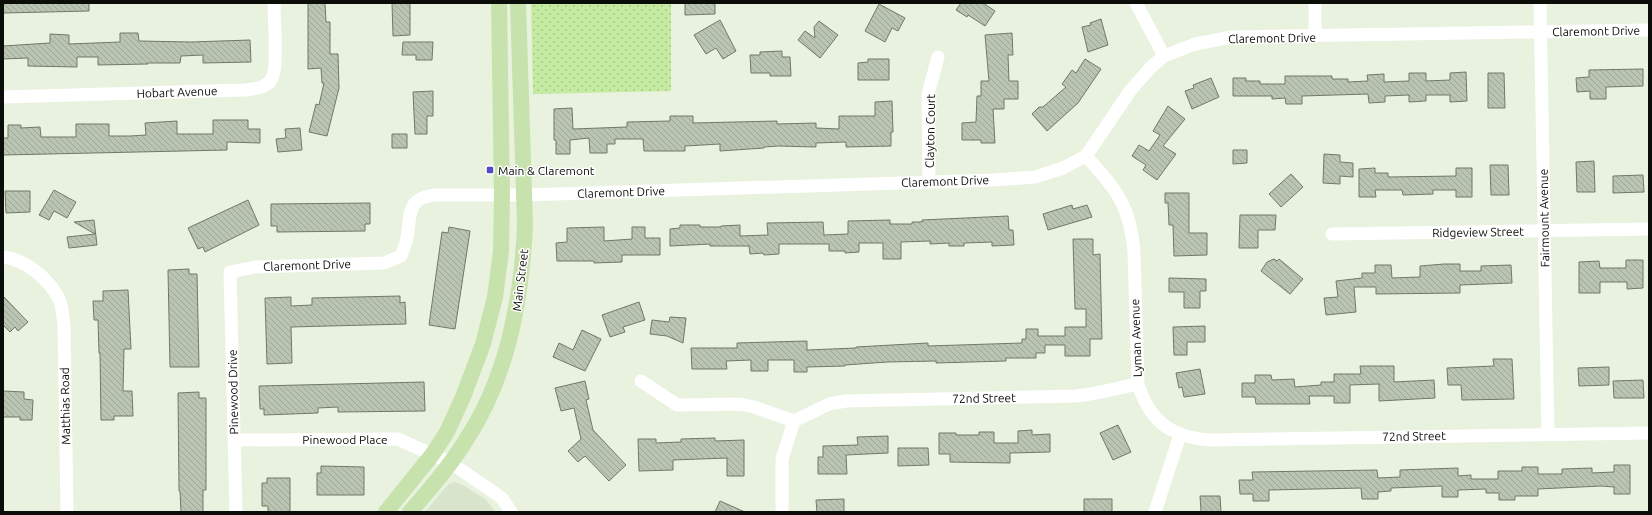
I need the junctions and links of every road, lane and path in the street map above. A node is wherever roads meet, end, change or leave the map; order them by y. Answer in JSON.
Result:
{"nodes":[{"id":1,"x":274,"y":3,"type":"edge"},
{"id":2,"x":499,"y":3,"type":"edge"},
{"id":3,"x":518,"y":3,"type":"edge"},
{"id":4,"x":1136,"y":3,"type":"edge"},
{"id":5,"x":1315,"y":3,"type":"edge"},
{"id":6,"x":1540,"y":3,"type":"edge"},
{"id":7,"x":1649,"y":30,"type":"edge"},
{"id":8,"x":1540,"y":32,"type":"junction"},
{"id":9,"x":1315,"y":36,"type":"junction"},
{"id":10,"x":1164,"y":56,"type":"junction"},
{"id":11,"x":938,"y":57,"type":"dead end"},
{"id":12,"x":3,"y":97,"type":"edge"},
{"id":13,"x":1086,"y":156,"type":"junction"},
{"id":14,"x":929,"y":182,"type":"junction"},
{"id":15,"x":502,"y":195,"type":"junction"},
{"id":16,"x":525,"y":195,"type":"junction"},
{"id":17,"x":1649,"y":229,"type":"edge"},
{"id":18,"x":1544,"y":231,"type":"junction"},
{"id":19,"x":1332,"y":234,"type":"dead end"},
{"id":20,"x":3,"y":257,"type":"edge"},
{"id":21,"x":230,"y":272,"type":"joint"},
{"id":22,"x":641,"y":381,"type":"dead end"},
{"id":23,"x":1138,"y":384,"type":"junction"},
{"id":24,"x":794,"y":421,"type":"junction"},
{"id":25,"x":1649,"y":433,"type":"edge"},
{"id":26,"x":1548,"y":434,"type":"junction"},
{"id":27,"x":1180,"y":435,"type":"junction"},
{"id":28,"x":234,"y":440,"type":"junction"},
{"id":29,"x":432,"y":455,"type":"junction"},
{"id":30,"x":451,"y":463,"type":"junction"},
{"id":31,"x":67,"y":512,"type":"edge"},
{"id":32,"x":236,"y":512,"type":"edge"},
{"id":33,"x":386,"y":512,"type":"edge"},
{"id":34,"x":410,"y":512,"type":"edge"},
{"id":35,"x":511,"y":512,"type":"edge"},
{"id":36,"x":782,"y":512,"type":"edge"},
{"id":37,"x":1155,"y":512,"type":"edge"}],
"edges":[{"from":1,"to":12,"type":"street","name":"Hobart Avenue"},
{"from":2,"to":15,"type":"main road","name":"Main Street"},
{"from":3,"to":16,"type":"main road","name":"Main Street"},
{"from":4,"to":10,"type":"street"},
{"from":5,"to":9,"type":"street"},
{"from":6,"to":8,"type":"street","name":"Fairmount Avenue"},
{"from":7,"to":8,"type":"street","name":"Claremont Drive"},
{"from":8,"to":9,"type":"street","name":"Claremont Drive"},
{"from":8,"to":18,"type":"street","name":"Fairmount Avenue"},
{"from":9,"to":10,"type":"street","name":"Claremont Drive"},
{"from":10,"to":13,"type":"street","name":"Claremont Drive"},
{"from":11,"to":14,"type":"street","name":"Clayton Court"},
{"from":13,"to":14,"type":"street","name":"Claremont Drive"},
{"from":13,"to":23,"type":"street","name":"Lyman Avenue"},
{"from":14,"to":16,"type":"street","name":"Claremont Drive"},
{"from":15,"to":16,"type":"street","name":"Claremont Drive"},
{"from":15,"to":21,"type":"street","name":"Claremont Drive"},
{"from":15,"to":29,"type":"main road","name":"Main Street"},
{"from":16,"to":30,"type":"main road","name":"Main Street"},
{"from":17,"to":18,"type":"street","name":"Ridgeview Street"},
{"from":18,"to":19,"type":"street","name":"Ridgeview Street"},
{"from":18,"to":26,"type":"street","name":"Fairmount Avenue"},
{"from":20,"to":31,"type":"street","name":"Matthias Road"},
{"from":21,"to":28,"type":"street","name":"Pinewood Drive"},
{"from":22,"to":24,"type":"street"},
{"from":23,"to":24,"type":"street","name":"72nd Street"},
{"from":23,"to":27,"type":"street","name":"Lyman Avenue"},
{"from":24,"to":36,"type":"street"},
{"from":25,"to":26,"type":"street","name":"72nd Street"},
{"from":26,"to":27,"type":"street","name":"72nd Street"},
{"from":27,"to":37,"type":"street"},
{"from":28,"to":29,"type":"street","name":"Pinewood Place"},
{"from":28,"to":32,"type":"street","name":"Pinewood Drive"},
{"from":29,"to":30,"type":"street","name":"Pinewood Place"},
{"from":29,"to":33,"type":"main road","name":"Main Street"},
{"from":30,"to":34,"type":"main road","name":"Main Street"},
{"from":30,"to":35,"type":"street"}]}
